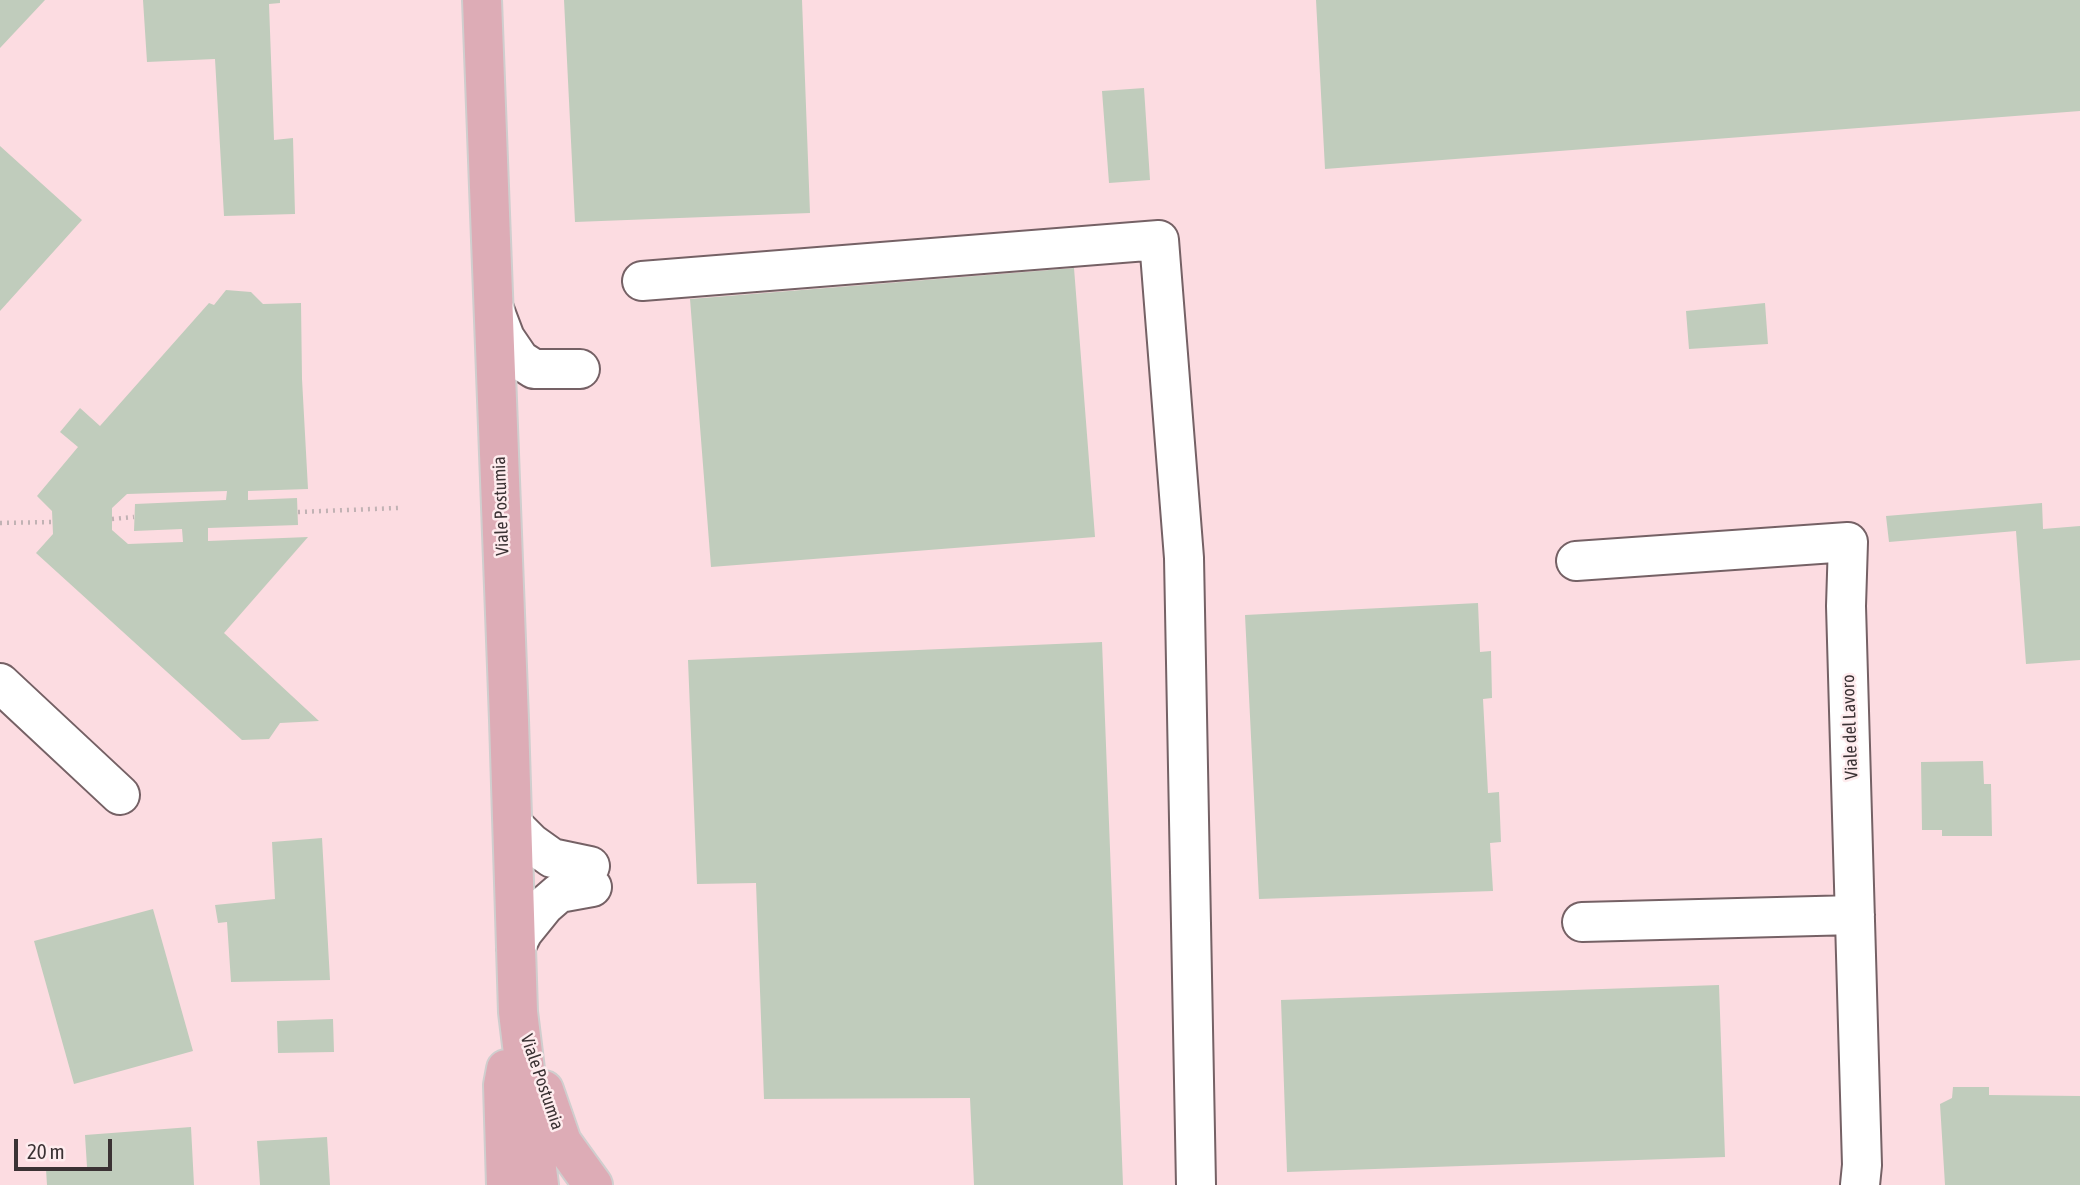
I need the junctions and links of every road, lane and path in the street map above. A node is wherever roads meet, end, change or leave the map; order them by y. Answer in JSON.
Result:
{"nodes":[{"id":1,"x":482,"y":0,"type":"edge"},
{"id":2,"x":642,"y":281,"type":"dead end"},
{"id":3,"x":494,"y":309,"type":"junction"},
{"id":4,"x":580,"y":369,"type":"dead end"},
{"id":5,"x":398,"y":508,"type":"dead end"},
{"id":6,"x":298,"y":512,"type":"dead end"},
{"id":7,"x":134,"y":517,"type":"dead end"},
{"id":8,"x":112,"y":519,"type":"dead end"},
{"id":9,"x":52,"y":522,"type":"dead end"},
{"id":10,"x":0,"y":523,"type":"edge"},
{"id":11,"x":1576,"y":561,"type":"dead end"},
{"id":12,"x":0,"y":684,"type":"edge"},
{"id":13,"x":120,"y":795,"type":"dead end"},
{"id":14,"x":513,"y":825,"type":"junction"},
{"id":15,"x":1855,"y":915,"type":"junction"},
{"id":16,"x":1582,"y":922,"type":"dead end"},
{"id":17,"x":516,"y":946,"type":"junction"},
{"id":18,"x":518,"y":1012,"type":"junction"},
{"id":19,"x":506,"y":1185,"type":"edge"},
{"id":20,"x":539,"y":1185,"type":"edge"},
{"id":21,"x":593,"y":1185,"type":"edge"},
{"id":22,"x":1196,"y":1185,"type":"edge"},
{"id":23,"x":1860,"y":1185,"type":"edge"}],
"edges":[{"from":1,"to":3,"type":"main road","name":"Viale Postumia"},
{"from":2,"to":22,"type":"street"},
{"from":3,"to":4,"type":"street"},
{"from":3,"to":14,"type":"main road","name":"Viale Postumia"},
{"from":5,"to":6,"type":"path"},
{"from":7,"to":8,"type":"path"},
{"from":9,"to":10,"type":"path"},
{"from":11,"to":15,"type":"street","name":"Viale del Lavoro"},
{"from":12,"to":13,"type":"street"},
{"from":14,"to":17,"type":"main road","name":"Viale Postumia"},
{"from":14,"to":17,"type":"street"},
{"from":15,"to":16,"type":"street"},
{"from":15,"to":23,"type":"street","name":"Viale del Lavoro"},
{"from":17,"to":18,"type":"main road","name":"Viale Postumia"},
{"from":18,"to":19,"type":"main road","name":"Viale Postumia"},
{"from":18,"to":20,"type":"main road","name":"Viale Postumia"},
{"from":18,"to":21,"type":"main road","name":"Viale Postumia"}]}
